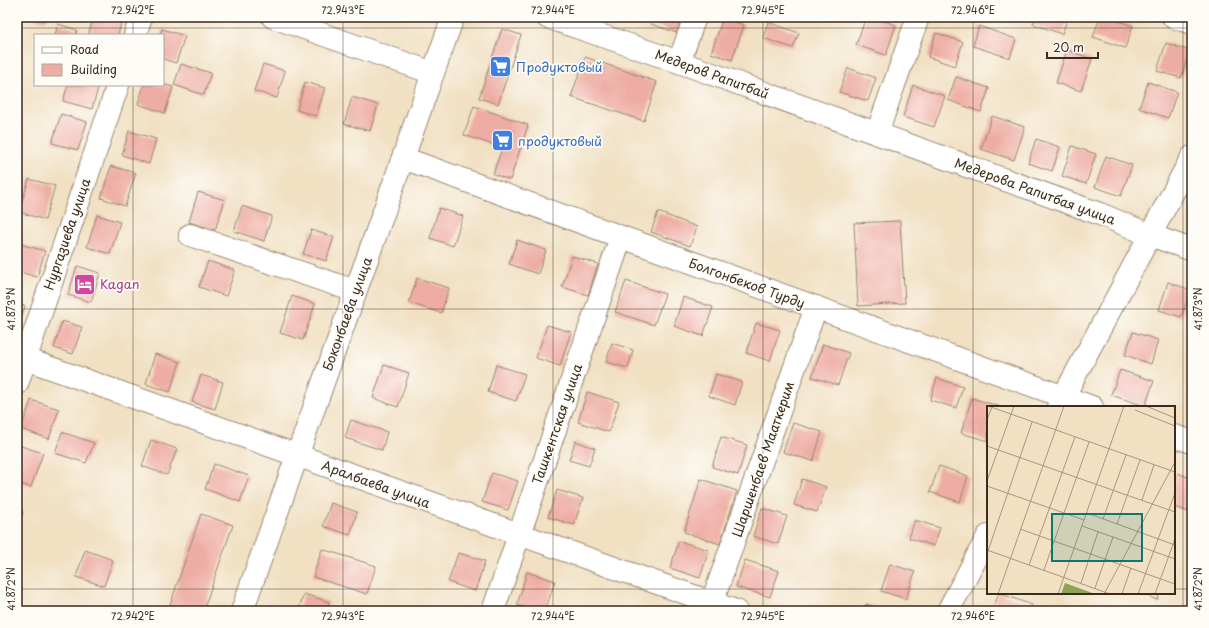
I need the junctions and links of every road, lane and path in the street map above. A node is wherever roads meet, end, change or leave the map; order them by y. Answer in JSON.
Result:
{"nodes":[{"id":1,"x":141,"y":17,"type":"edge"},
{"id":2,"x":273,"y":17,"type":"edge"},
{"id":3,"x":453,"y":17,"type":"edge"},
{"id":4,"x":547,"y":17,"type":"edge"},
{"id":5,"x":695,"y":17,"type":"edge"},
{"id":6,"x":918,"y":17,"type":"edge"},
{"id":7,"x":1173,"y":17,"type":"edge"},
{"id":8,"x":1192,"y":23,"type":"edge"},
{"id":9,"x":135,"y":34,"type":"edge"},
{"id":10,"x":679,"y":62,"type":"junction"},
{"id":11,"x":433,"y":73,"type":"junction"},
{"id":12,"x":118,"y":86,"type":"edge"},
{"id":13,"x":877,"y":134,"type":"junction"},
{"id":14,"x":1192,"y":157,"type":"edge"},
{"id":15,"x":402,"y":158,"type":"junction"},
{"id":16,"x":1150,"y":235,"type":"junction"},
{"id":17,"x":190,"y":236,"type":"dead end"},
{"id":18,"x":621,"y":237,"type":"junction"},
{"id":19,"x":1192,"y":250,"type":"edge"},
{"id":20,"x":356,"y":291,"type":"junction"},
{"id":21,"x":816,"y":307,"type":"junction"},
{"id":22,"x":21,"y":357,"type":"edge"},
{"id":23,"x":17,"y":384,"type":"edge"},
{"id":24,"x":1061,"y":402,"type":"edge"},
{"id":25,"x":1086,"y":406,"type":"edge"},
{"id":26,"x":1175,"y":436,"type":"edge"},
{"id":27,"x":1192,"y":442,"type":"edge"},
{"id":28,"x":297,"y":456,"type":"junction"},
{"id":29,"x":519,"y":534,"type":"junction"},
{"id":30,"x":987,"y":538,"type":"edge"},
{"id":31,"x":711,"y":607,"type":"edge"},
{"id":32,"x":242,"y":611,"type":"edge"},
{"id":33,"x":493,"y":611,"type":"edge"},
{"id":34,"x":736,"y":611,"type":"edge"},
{"id":35,"x":948,"y":611,"type":"edge"}],
"edges":[{"from":1,"to":9,"type":"street"},
{"from":2,"to":11,"type":"street"},
{"from":3,"to":11,"type":"street","name":"Боконбаева улица"},
{"from":4,"to":10,"type":"street","name":"Медеров Рапитбай"},
{"from":5,"to":10,"type":"street"},
{"from":6,"to":13,"type":"street"},
{"from":7,"to":8,"type":"street"},
{"from":10,"to":13,"type":"street","name":"Медеров Рапитбай"},
{"from":11,"to":15,"type":"street","name":"Боконбаева улица"},
{"from":12,"to":22,"type":"street","name":"Нургазиева улица"},
{"from":13,"to":16,"type":"street","name":"Медерова Рапитбая улица"},
{"from":14,"to":16,"type":"street"},
{"from":15,"to":18,"type":"street","name":"Болгонбеков Турду"},
{"from":15,"to":20,"type":"street","name":"Боконбаева улица"},
{"from":16,"to":19,"type":"street","name":"Медерова Рапитбая улица"},
{"from":16,"to":24,"type":"street"},
{"from":17,"to":20,"type":"street"},
{"from":18,"to":21,"type":"street","name":"Болгонбеков Турду"},
{"from":18,"to":29,"type":"street","name":"Ташкентская улица"},
{"from":20,"to":28,"type":"street","name":"Боконбаева улица"},
{"from":21,"to":24,"type":"street","name":"Болгонбеков Турду"},
{"from":21,"to":31,"type":"street","name":"Шаршенбаев Мааткерим"},
{"from":22,"to":23,"type":"street","name":"Нургазиева улица"},
{"from":22,"to":28,"type":"street","name":"Аралбаева улица"},
{"from":24,"to":25,"type":"street","name":"Болгонбеков Турду"},
{"from":26,"to":27,"type":"street"},
{"from":28,"to":29,"type":"street","name":"Аралбаева улица"},
{"from":28,"to":32,"type":"street","name":"Боконбаева улица"},
{"from":29,"to":31,"type":"street","name":"Аралбаева улица"},
{"from":29,"to":33,"type":"street","name":"Ташкентская улица"},
{"from":30,"to":35,"type":"street"},
{"from":31,"to":34,"type":"street","name":"Аралбаева улица"}]}
